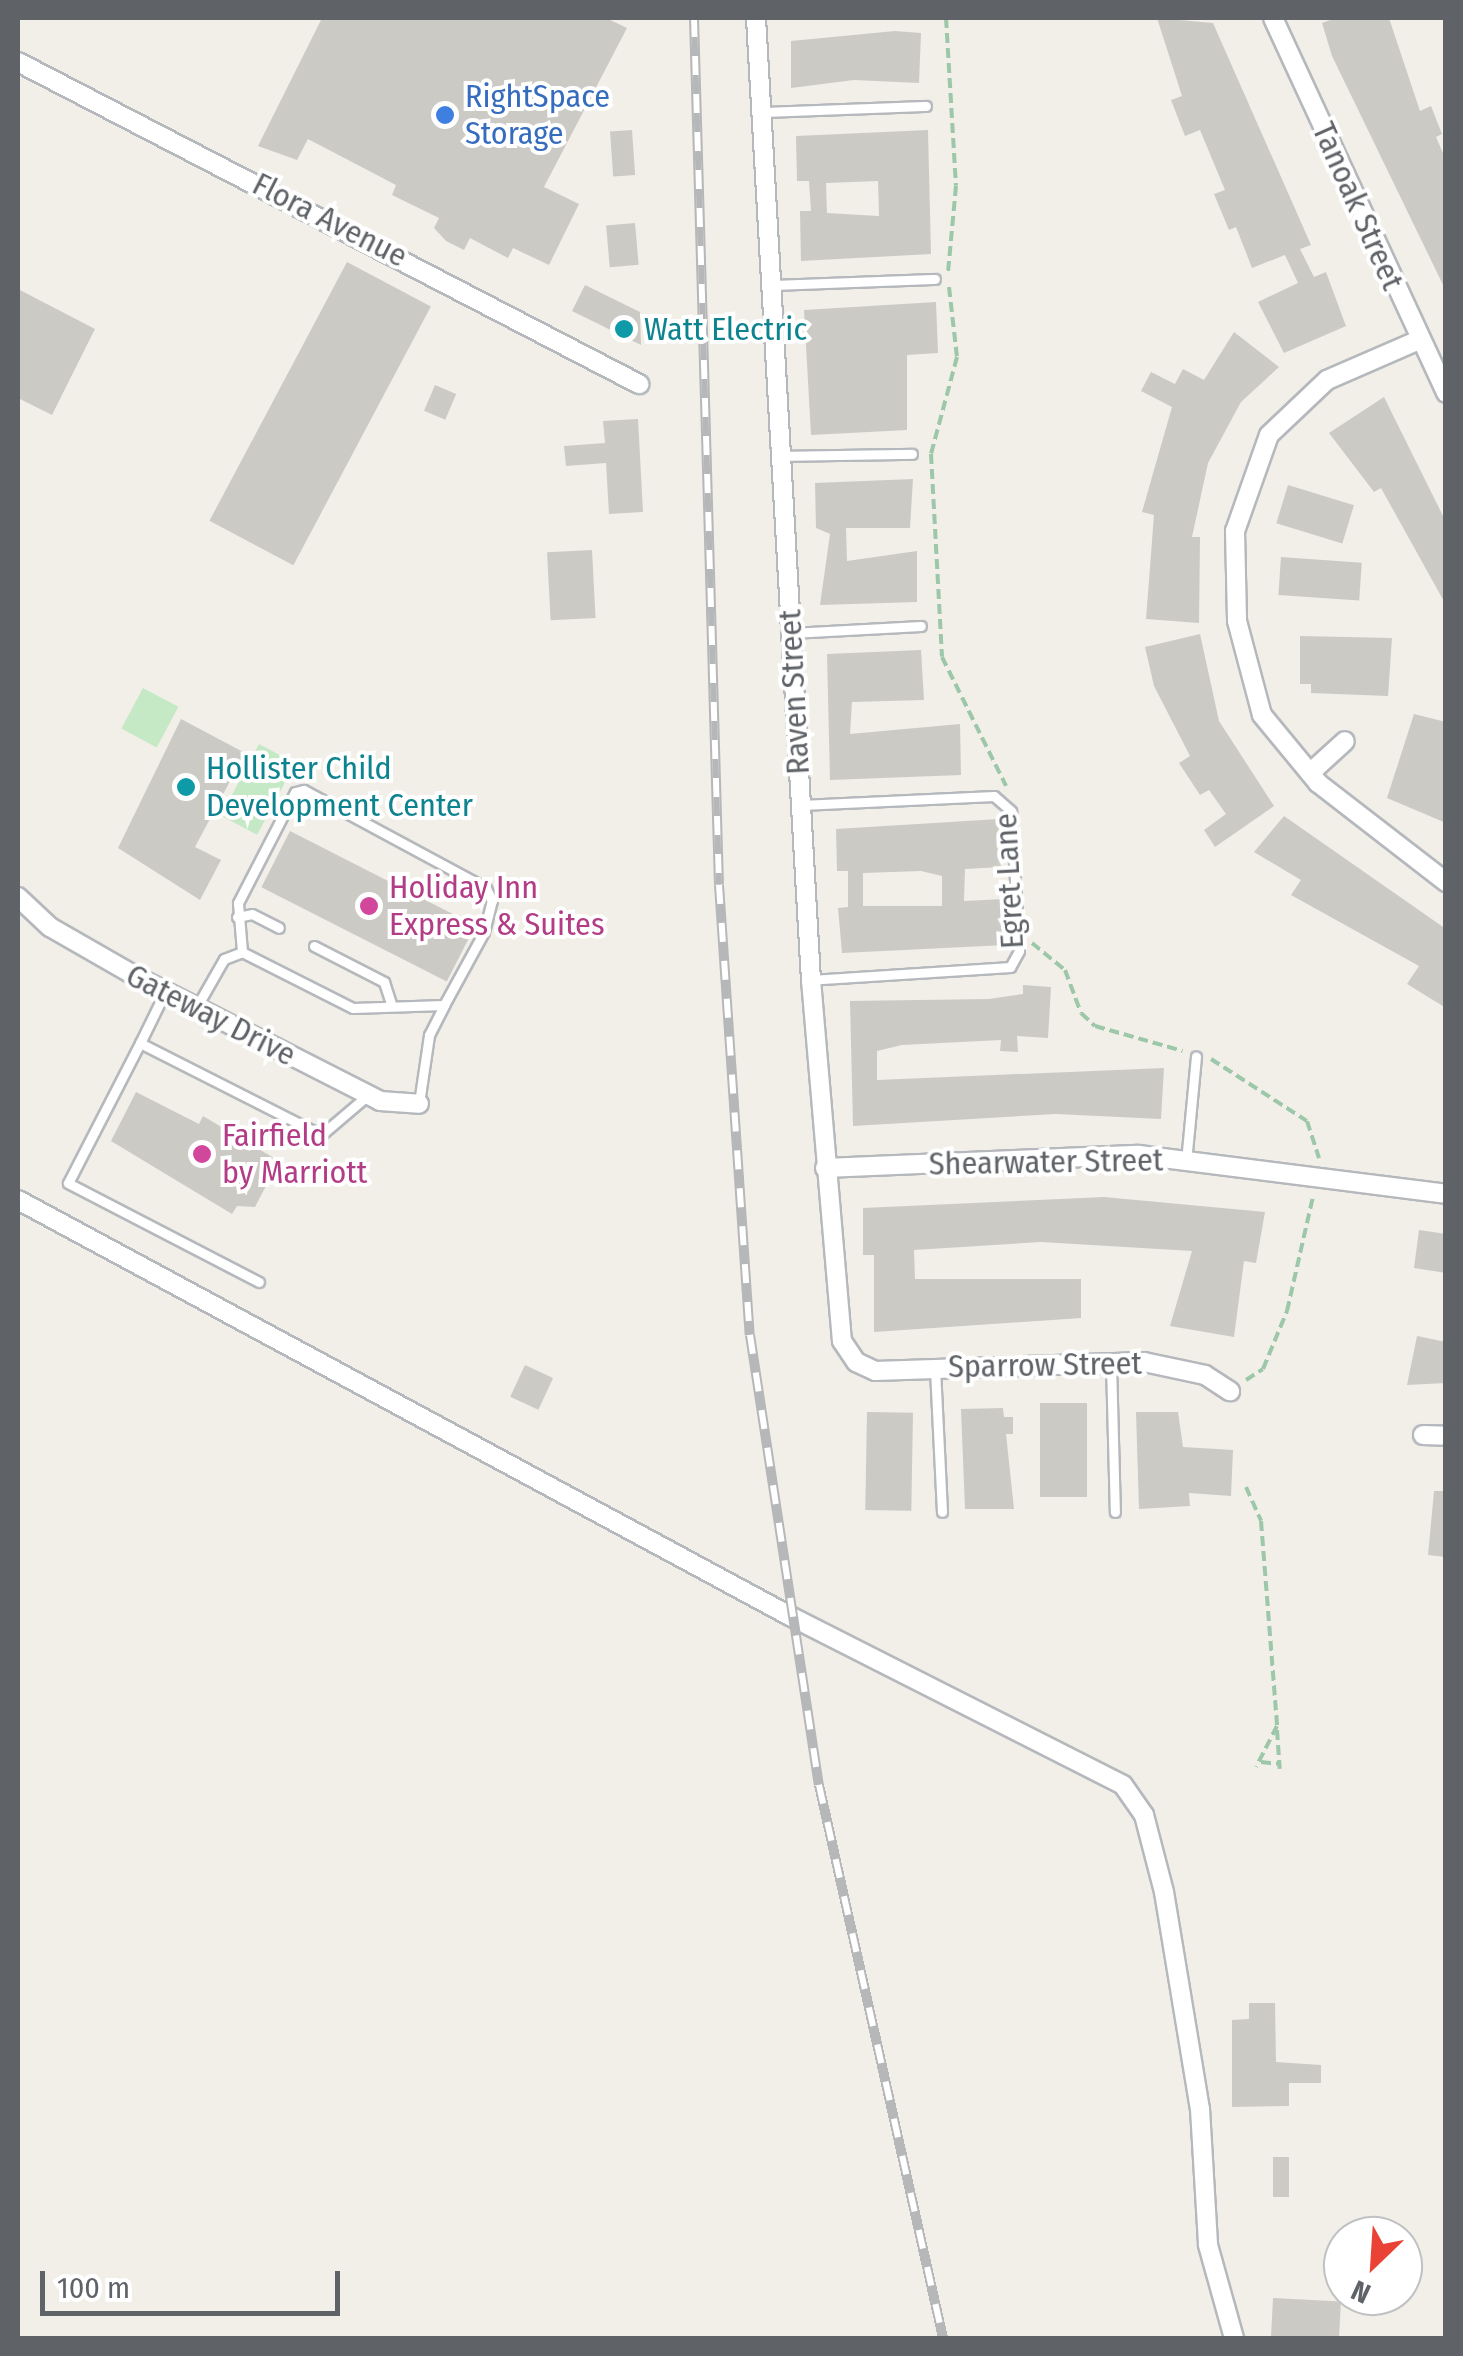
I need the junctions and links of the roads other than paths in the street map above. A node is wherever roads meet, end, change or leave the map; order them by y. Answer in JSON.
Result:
{"nodes":[{"id":1,"x":756,"y":18,"type":"edge"},
{"id":2,"x":1273,"y":18,"type":"edge"},
{"id":3,"x":18,"y":62,"type":"edge"},
{"id":4,"x":926,"y":106,"type":"dead end"},
{"id":5,"x":762,"y":112,"type":"junction"},
{"id":6,"x":935,"y":279,"type":"dead end"},
{"id":7,"x":770,"y":284,"type":"junction"},
{"id":8,"x":1419,"y":340,"type":"junction"},
{"id":9,"x":639,"y":384,"type":"dead end"},
{"id":10,"x":1446,"y":392,"type":"edge"},
{"id":11,"x":912,"y":454,"type":"dead end"},
{"id":12,"x":780,"y":456,"type":"junction"},
{"id":13,"x":920,"y":626,"type":"dead end"},
{"id":14,"x":790,"y":633,"type":"junction"},
{"id":15,"x":1345,"y":741,"type":"dead end"},
{"id":16,"x":1310,"y":774,"type":"junction"},
{"id":17,"x":801,"y":805,"type":"junction"},
{"id":18,"x":1446,"y":882,"type":"edge"},
{"id":19,"x":18,"y":898,"type":"edge"},
{"id":20,"x":238,"y":917,"type":"junction"},
{"id":21,"x":279,"y":928,"type":"dead end"},
{"id":22,"x":314,"y":946,"type":"dead end"},
{"id":23,"x":242,"y":952,"type":"junction"},
{"id":24,"x":812,"y":980,"type":"junction"},
{"id":25,"x":165,"y":992,"type":"junction"},
{"id":26,"x":391,"y":1003,"type":"junction"},
{"id":27,"x":444,"y":1005,"type":"junction"},
{"id":28,"x":196,"y":1008,"type":"junction"},
{"id":29,"x":140,"y":1044,"type":"junction"},
{"id":30,"x":1196,"y":1056,"type":"road end"},
{"id":31,"x":368,"y":1095,"type":"junction"},
{"id":32,"x":419,"y":1104,"type":"joint"},
{"id":33,"x":1186,"y":1162,"type":"junction"},
{"id":34,"x":825,"y":1168,"type":"junction"},
{"id":35,"x":1446,"y":1194,"type":"edge"},
{"id":36,"x":18,"y":1200,"type":"edge"},
{"id":37,"x":259,"y":1282,"type":"dead end"},
{"id":38,"x":1111,"y":1360,"type":"junction"},
{"id":39,"x":856,"y":1362,"type":"joint"},
{"id":40,"x":935,"y":1366,"type":"junction"},
{"id":41,"x":1230,"y":1391,"type":"road end"},
{"id":42,"x":1423,"y":1434,"type":"dead end"},
{"id":43,"x":1446,"y":1436,"type":"edge"},
{"id":44,"x":942,"y":1512,"type":"dead end"},
{"id":45,"x":1115,"y":1512,"type":"dead end"},
{"id":46,"x":1234,"y":2338,"type":"edge"}],
"edges":[{"from":1,"to":5,"type":"street","name":"Raven Street"},
{"from":2,"to":8,"type":"street","name":"Tanoak Street"},
{"from":3,"to":9,"type":"street","name":"Flora Avenue"},
{"from":4,"to":5,"type":"lane"},
{"from":5,"to":7,"type":"street","name":"Raven Street"},
{"from":6,"to":7,"type":"lane"},
{"from":7,"to":12,"type":"street","name":"Raven Street"},
{"from":8,"to":10,"type":"street","name":"Tanoak Street"},
{"from":8,"to":16,"type":"street"},
{"from":11,"to":12,"type":"lane"},
{"from":12,"to":14,"type":"street","name":"Raven Street"},
{"from":13,"to":14,"type":"lane"},
{"from":14,"to":17,"type":"street","name":"Raven Street"},
{"from":15,"to":16,"type":"street"},
{"from":16,"to":18,"type":"street"},
{"from":17,"to":24,"type":"street","name":"Raven Street"},
{"from":17,"to":24,"type":"lane","name":"Egret Lane"},
{"from":19,"to":25,"type":"street","name":"Gateway Drive"},
{"from":20,"to":21,"type":"lane"},
{"from":20,"to":23,"type":"lane"},
{"from":20,"to":27,"type":"lane"},
{"from":22,"to":26,"type":"lane"},
{"from":23,"to":26,"type":"lane"},
{"from":23,"to":28,"type":"lane"},
{"from":24,"to":34,"type":"street","name":"Raven Street"},
{"from":25,"to":28,"type":"street","name":"Gateway Drive"},
{"from":25,"to":29,"type":"lane"},
{"from":26,"to":27,"type":"lane"},
{"from":27,"to":32,"type":"lane"},
{"from":28,"to":31,"type":"street","name":"Gateway Drive"},
{"from":29,"to":31,"type":"lane"},
{"from":29,"to":37,"type":"lane"},
{"from":30,"to":33,"type":"lane"},
{"from":31,"to":32,"type":"street","name":"Gateway Drive"},
{"from":33,"to":34,"type":"street","name":"Shearwater Street"},
{"from":33,"to":35,"type":"street","name":"Shearwater Street"},
{"from":34,"to":39,"type":"street","name":"Raven Street"},
{"from":36,"to":46,"type":"street"},
{"from":38,"to":40,"type":"street","name":"Sparrow Street"},
{"from":38,"to":41,"type":"street","name":"Sparrow Street"},
{"from":38,"to":45,"type":"lane"},
{"from":39,"to":40,"type":"street","name":"Sparrow Street"},
{"from":40,"to":44,"type":"lane"},
{"from":42,"to":43,"type":"street"}]}
